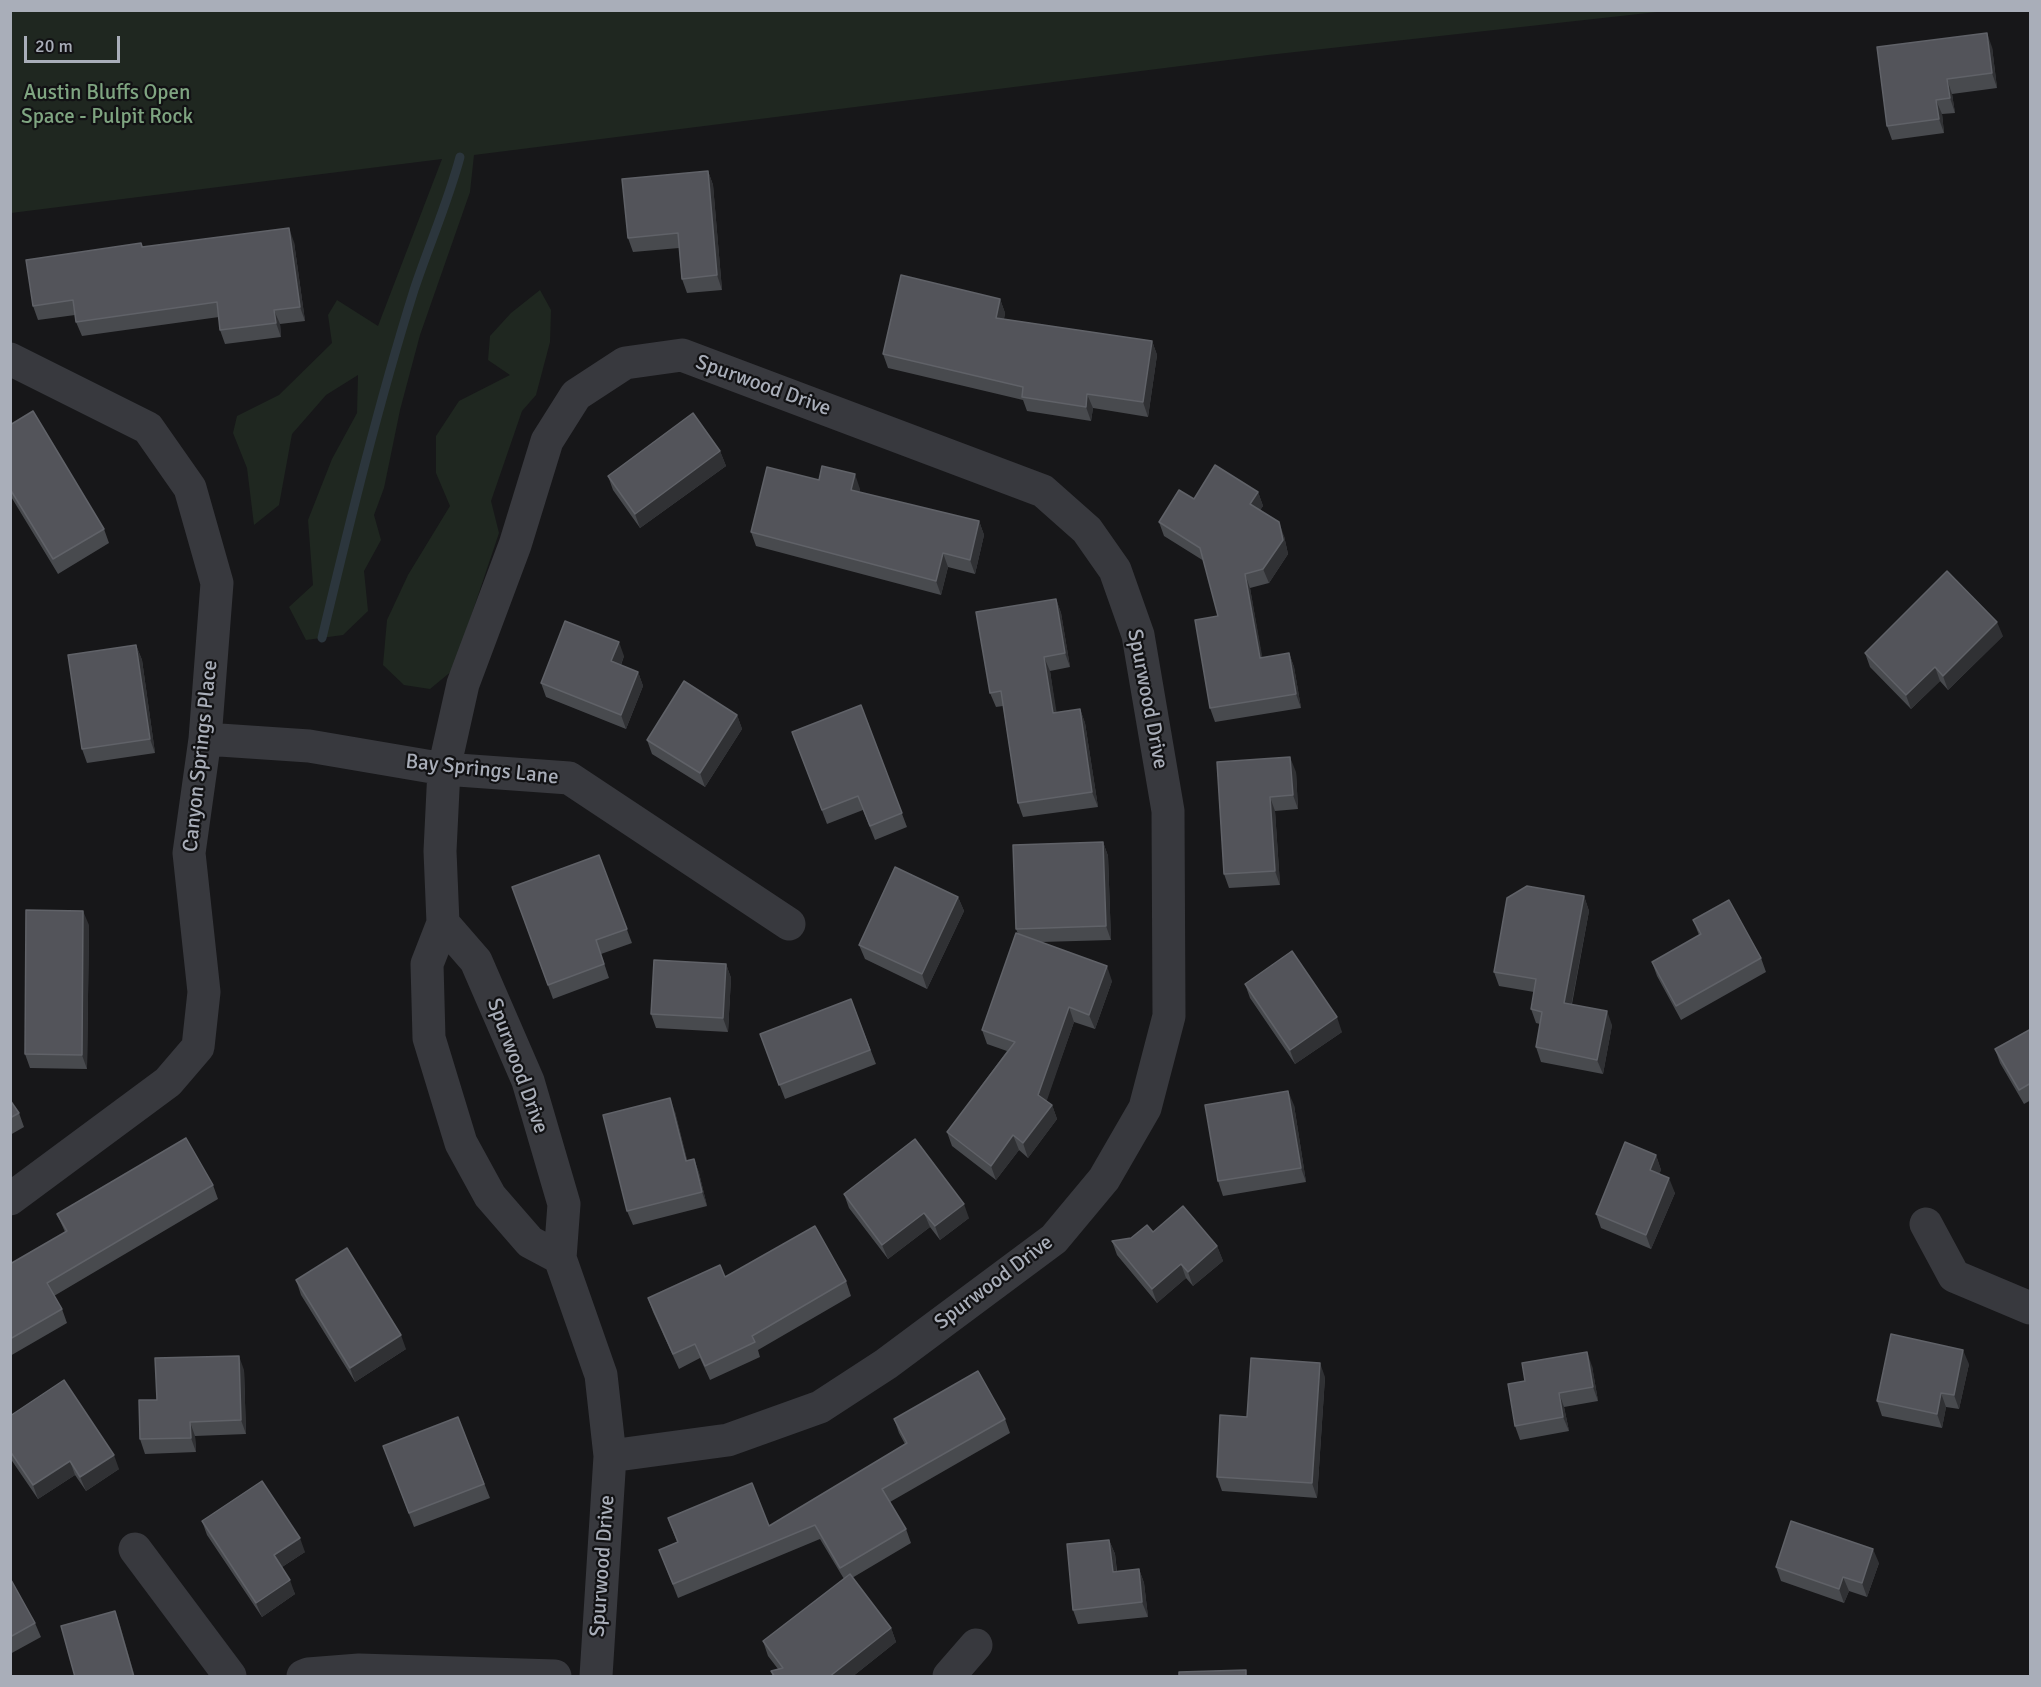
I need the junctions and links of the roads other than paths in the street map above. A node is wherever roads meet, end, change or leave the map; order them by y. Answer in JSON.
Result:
{"nodes":[{"id":1,"x":10,"y":359,"type":"edge"},
{"id":2,"x":205,"y":739,"type":"junction"},
{"id":3,"x":444,"y":769,"type":"junction"},
{"id":4,"x":443,"y":923,"type":"junction"},
{"id":5,"x":789,"y":924,"type":"dead end"},
{"id":6,"x":10,"y":1199,"type":"edge"},
{"id":7,"x":1926,"y":1224,"type":"dead end"},
{"id":8,"x":560,"y":1258,"type":"junction"},
{"id":9,"x":2031,"y":1308,"type":"edge"},
{"id":10,"x":610,"y":1456,"type":"junction"},
{"id":11,"x":135,"y":1548,"type":"dead end"},
{"id":12,"x":975,"y":1645,"type":"dead end"},
{"id":13,"x":230,"y":1677,"type":"edge"},
{"id":14,"x":303,"y":1677,"type":"edge"},
{"id":15,"x":555,"y":1677,"type":"edge"},
{"id":16,"x":596,"y":1677,"type":"edge"},
{"id":17,"x":949,"y":1677,"type":"edge"}],
"edges":[{"from":1,"to":2,"type":"street","name":"Canyon Springs Place"},
{"from":2,"to":3,"type":"street","name":"Bay Springs Lane"},
{"from":2,"to":6,"type":"street","name":"Canyon Springs Place"},
{"from":3,"to":4,"type":"street","name":"Spurwood Drive"},
{"from":3,"to":5,"type":"street","name":"Bay Springs Lane"},
{"from":3,"to":10,"type":"street","name":"Spurwood Drive"},
{"from":4,"to":8,"type":"street","name":"Spurwood Drive"},
{"from":4,"to":8,"type":"street","name":"Spurwood Drive"},
{"from":7,"to":9,"type":"street"},
{"from":8,"to":10,"type":"street","name":"Spurwood Drive"},
{"from":10,"to":16,"type":"street","name":"Spurwood Drive"},
{"from":11,"to":13,"type":"street"},
{"from":12,"to":17,"type":"street"},
{"from":14,"to":15,"type":"street"}]}
